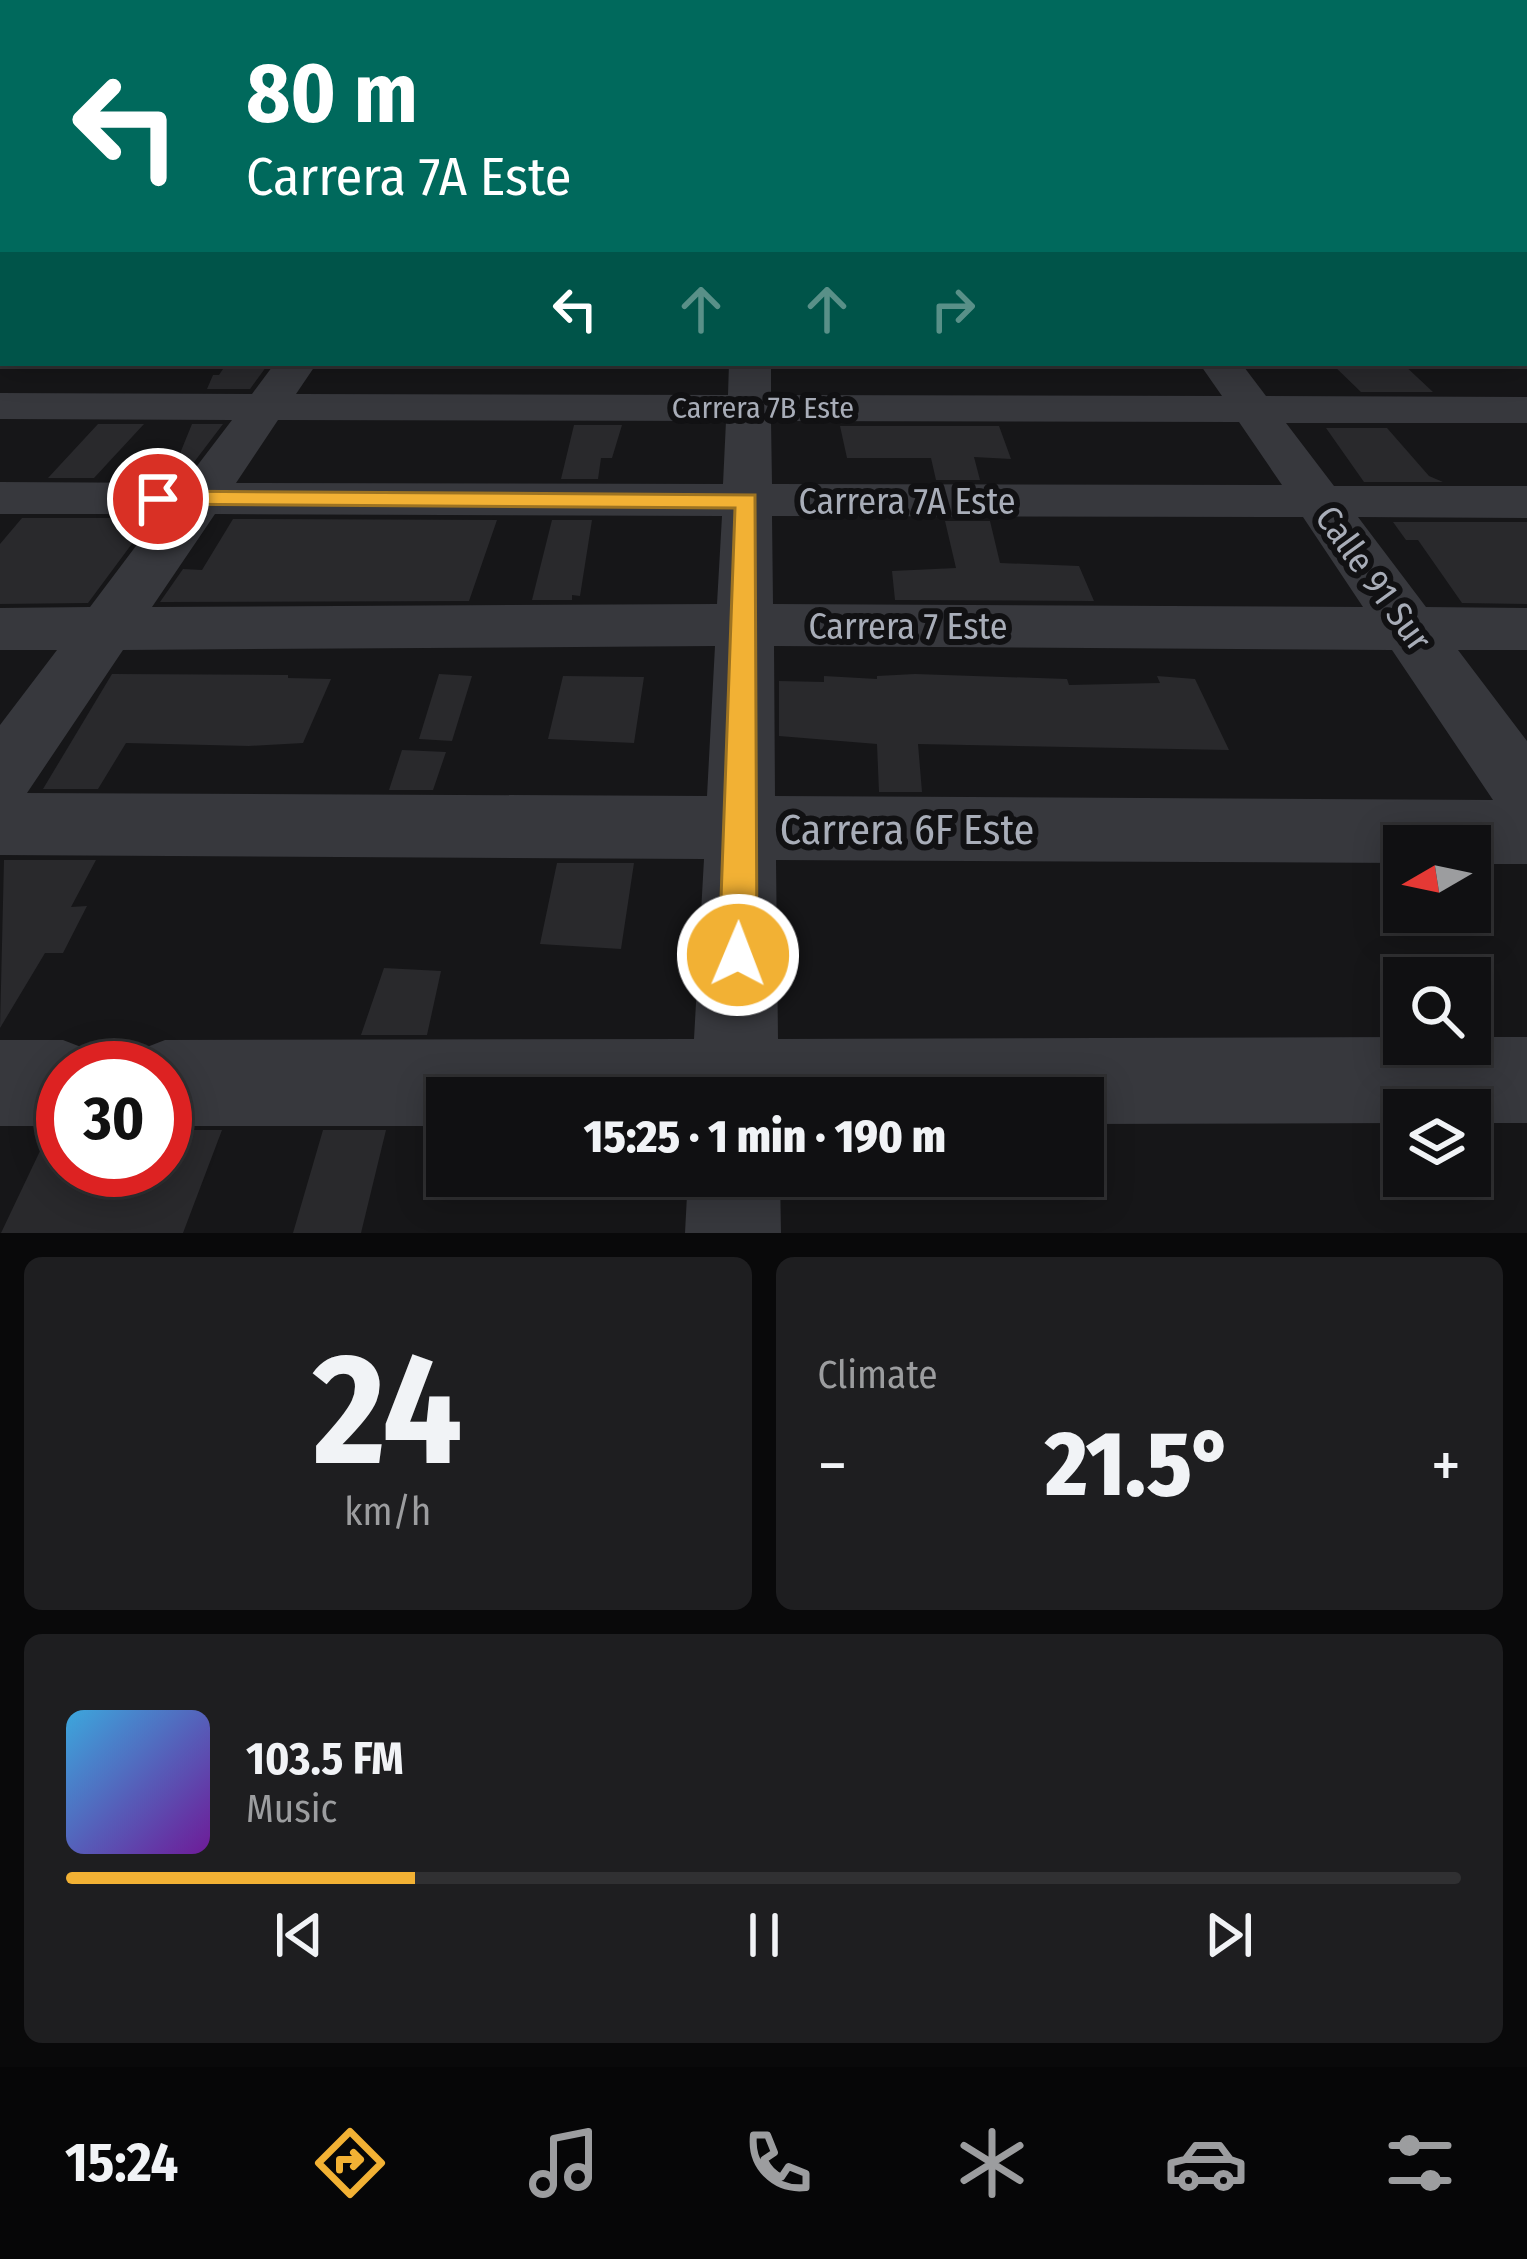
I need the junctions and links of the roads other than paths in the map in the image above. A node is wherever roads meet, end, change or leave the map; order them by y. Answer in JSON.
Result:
{"nodes":[{"id":1,"x":294,"y":366,"type":"edge"},
{"id":2,"x":1222,"y":366,"type":"edge"},
{"id":3,"x":749,"y":386,"type":"edge"},
{"id":4,"x":0,"y":406,"type":"edge"},
{"id":5,"x":265,"y":406,"type":"junction"},
{"id":6,"x":1254,"y":410,"type":"junction"},
{"id":7,"x":1527,"y":410,"type":"edge"},
{"id":8,"x":0,"y":498,"type":"edge"},
{"id":9,"x":198,"y":499,"type":"junction"},
{"id":10,"x":747,"y":500,"type":"junction"},
{"id":11,"x":1320,"y":502,"type":"junction"},
{"id":12,"x":1527,"y":502,"type":"edge"},
{"id":13,"x":744,"y":625,"type":"junction"},
{"id":14,"x":1410,"y":628,"type":"junction"},
{"id":15,"x":0,"y":629,"type":"edge"},
{"id":16,"x":104,"y":629,"type":"junction"},
{"id":17,"x":1527,"y":629,"type":"edge"},
{"id":18,"x":0,"y":777,"type":"edge"},
{"id":19,"x":1527,"y":794,"type":"edge"},
{"id":20,"x":0,"y":824,"type":"edge"},
{"id":21,"x":740,"y":828,"type":"junction"},
{"id":22,"x":1527,"y":832,"type":"edge"},
{"id":23,"x":735,"y":1077,"type":"edge"},
{"id":24,"x":1527,"y":1080,"type":"edge"},
{"id":25,"x":0,"y":1083,"type":"edge"},
{"id":26,"x":36,"y":1083,"type":"edge"},
{"id":27,"x":192,"y":1083,"type":"edge"},
{"id":28,"x":1104,"y":1085,"type":"edge"},
{"id":29,"x":426,"y":1086,"type":"edge"},
{"id":30,"x":734,"y":1197,"type":"edge"},
{"id":31,"x":733,"y":1233,"type":"edge"}],
"edges":[{"from":1,"to":5,"type":"street"},
{"from":2,"to":6,"type":"street","name":"Calle 91 Sur"},
{"from":3,"to":5,"type":"street","name":"Carrera 7B Este"},
{"from":3,"to":6,"type":"street","name":"Carrera 7B Este"},
{"from":3,"to":10,"type":"street"},
{"from":4,"to":5,"type":"street","name":"Carrera 7B Este"},
{"from":5,"to":9,"type":"street"},
{"from":6,"to":7,"type":"street","name":"Carrera 7B Este"},
{"from":6,"to":11,"type":"street","name":"Calle 91 Sur"},
{"from":8,"to":9,"type":"street","name":"Carrera 7A Este"},
{"from":9,"to":10,"type":"street","name":"Carrera 7A Este"},
{"from":9,"to":16,"type":"street"},
{"from":10,"to":11,"type":"street","name":"Carrera 7A Este"},
{"from":10,"to":13,"type":"street"},
{"from":11,"to":12,"type":"street","name":"Carrera 7A Este"},
{"from":11,"to":14,"type":"street","name":"Calle 91 Sur"},
{"from":13,"to":14,"type":"street","name":"Carrera 7 Este"},
{"from":13,"to":16,"type":"street","name":"Carrera 7 Este"},
{"from":13,"to":21,"type":"street"},
{"from":14,"to":17,"type":"street","name":"Carrera 7 Este"},
{"from":14,"to":19,"type":"street","name":"Calle 91 Sur"},
{"from":15,"to":16,"type":"street","name":"Carrera 7 Este"},
{"from":16,"to":18,"type":"street"},
{"from":20,"to":21,"type":"street","name":"Carrera 6F Este"},
{"from":21,"to":22,"type":"street","name":"Carrera 6F Este"},
{"from":21,"to":23,"type":"street"},
{"from":24,"to":28,"type":"street"},
{"from":25,"to":26,"type":"street"},
{"from":27,"to":29,"type":"street"},
{"from":30,"to":31,"type":"street"}]}
